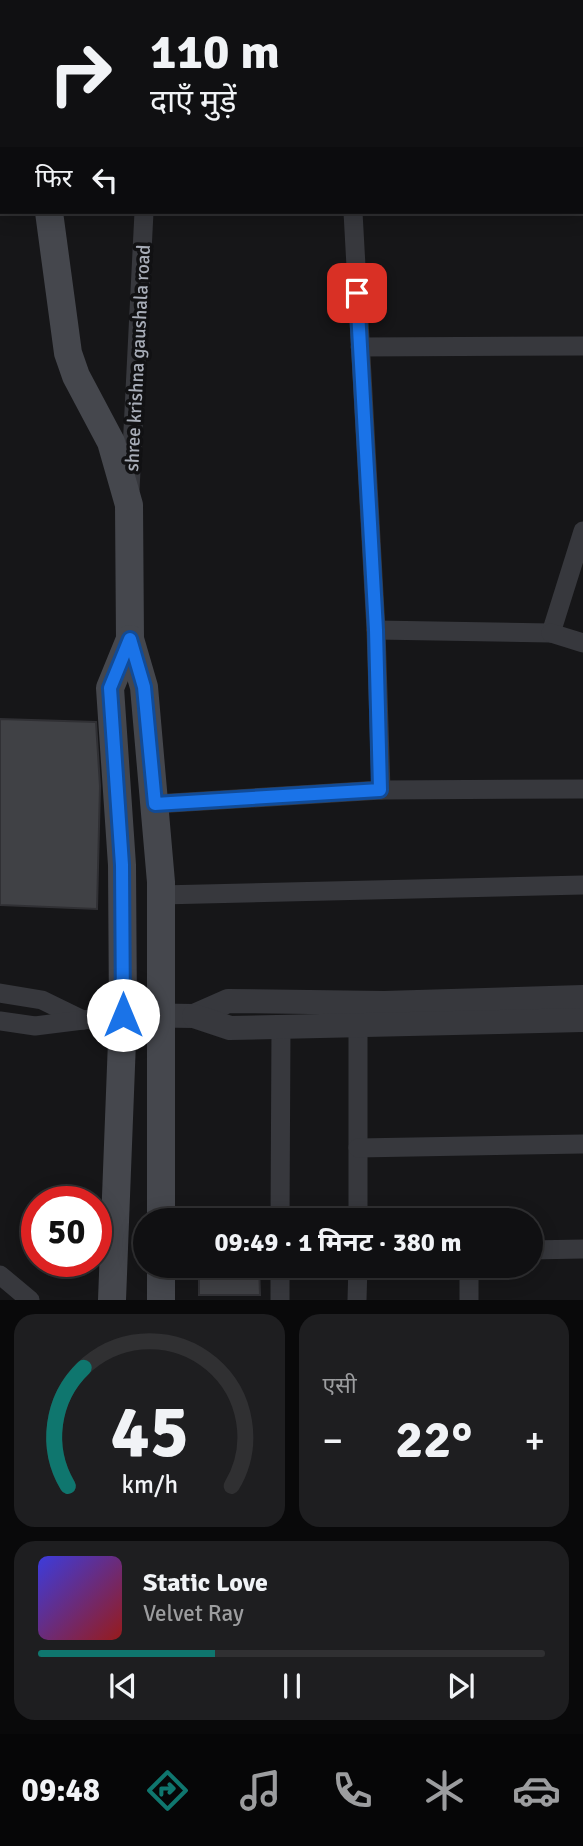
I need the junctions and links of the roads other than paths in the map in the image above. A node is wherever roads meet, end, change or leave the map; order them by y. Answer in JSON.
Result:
{"nodes":[{"id":1,"x":49,"y":214,"type":"edge"},
{"id":2,"x":144,"y":214,"type":"edge"},
{"id":3,"x":353,"y":214,"type":"edge"},
{"id":4,"x":583,"y":346,"type":"edge"},
{"id":5,"x":360,"y":347,"type":"junction"},
{"id":6,"x":129,"y":505,"type":"junction"},
{"id":7,"x":583,"y":531,"type":"edge"},
{"id":8,"x":376,"y":630,"type":"junction"},
{"id":9,"x":551,"y":633,"type":"junction"},
{"id":10,"x":130,"y":639,"type":"junction"},
{"id":11,"x":583,"y":643,"type":"edge"},
{"id":12,"x":583,"y":789,"type":"edge"},
{"id":13,"x":380,"y":790,"type":"junction"},
{"id":14,"x":155,"y":804,"type":"junction"},
{"id":15,"x":583,"y":885,"type":"edge"},
{"id":16,"x":160,"y":894,"type":"junction"},
{"id":17,"x":0,"y":993,"type":"edge"},
{"id":18,"x":583,"y":997,"type":"edge"},
{"id":19,"x":123,"y":1015,"type":"junction"},
{"id":20,"x":358,"y":1015,"type":"junction"},
{"id":21,"x":194,"y":1016,"type":"junction"},
{"id":22,"x":163,"y":1017,"type":"junction"},
{"id":23,"x":83,"y":1020,"type":"junction"},
{"id":24,"x":583,"y":1020,"type":"edge"},
{"id":25,"x":0,"y":1021,"type":"edge"},
{"id":26,"x":281,"y":1026,"type":"junction"},
{"id":27,"x":583,"y":1144,"type":"edge"},
{"id":28,"x":358,"y":1148,"type":"junction"},
{"id":29,"x":161,"y":1208,"type":"edge"},
{"id":30,"x":280,"y":1208,"type":"edge"},
{"id":31,"x":358,"y":1208,"type":"edge"},
{"id":32,"x":583,"y":1249,"type":"edge"},
{"id":33,"x":543,"y":1250,"type":"edge"},
{"id":34,"x":0,"y":1275,"type":"edge"},
{"id":35,"x":161,"y":1278,"type":"edge"},
{"id":36,"x":280,"y":1278,"type":"edge"},
{"id":37,"x":358,"y":1278,"type":"edge"},
{"id":38,"x":469,"y":1278,"type":"edge"},
{"id":39,"x":30,"y":1300,"type":"edge"},
{"id":40,"x":112,"y":1300,"type":"edge"},
{"id":41,"x":161,"y":1300,"type":"edge"},
{"id":42,"x":280,"y":1300,"type":"edge"},
{"id":43,"x":358,"y":1300,"type":"edge"},
{"id":44,"x":469,"y":1300,"type":"edge"}],
"edges":[{"from":1,"to":6,"type":"main road"},
{"from":2,"to":6,"type":"street","name":"shree krishna gaushala road"},
{"from":3,"to":5,"type":"street"},
{"from":4,"to":5,"type":"street"},
{"from":5,"to":8,"type":"street"},
{"from":6,"to":10,"type":"main road"},
{"from":7,"to":9,"type":"street"},
{"from":8,"to":9,"type":"street"},
{"from":8,"to":13,"type":"street"},
{"from":9,"to":11,"type":"street"},
{"from":10,"to":14,"type":"main road"},
{"from":10,"to":19,"type":"main road"},
{"from":12,"to":13,"type":"street"},
{"from":13,"to":14,"type":"street"},
{"from":14,"to":16,"type":"main road"},
{"from":15,"to":16,"type":"street"},
{"from":16,"to":22,"type":"main road"},
{"from":17,"to":23,"type":"street"},
{"from":18,"to":20,"type":"street"},
{"from":19,"to":22,"type":"street"},
{"from":19,"to":23,"type":"street"},
{"from":19,"to":40,"type":"main road"},
{"from":20,"to":21,"type":"street"},
{"from":20,"to":24,"type":"street"},
{"from":20,"to":26,"type":"street"},
{"from":20,"to":28,"type":"street"},
{"from":21,"to":22,"type":"street"},
{"from":21,"to":26,"type":"street"},
{"from":22,"to":29,"type":"main road"},
{"from":23,"to":25,"type":"street"},
{"from":26,"to":30,"type":"street"},
{"from":27,"to":28,"type":"street"},
{"from":28,"to":31,"type":"street"},
{"from":32,"to":33,"type":"street"},
{"from":34,"to":39,"type":"street"},
{"from":35,"to":41,"type":"main road"},
{"from":36,"to":42,"type":"street"},
{"from":37,"to":43,"type":"street"},
{"from":38,"to":44,"type":"street"}]}
